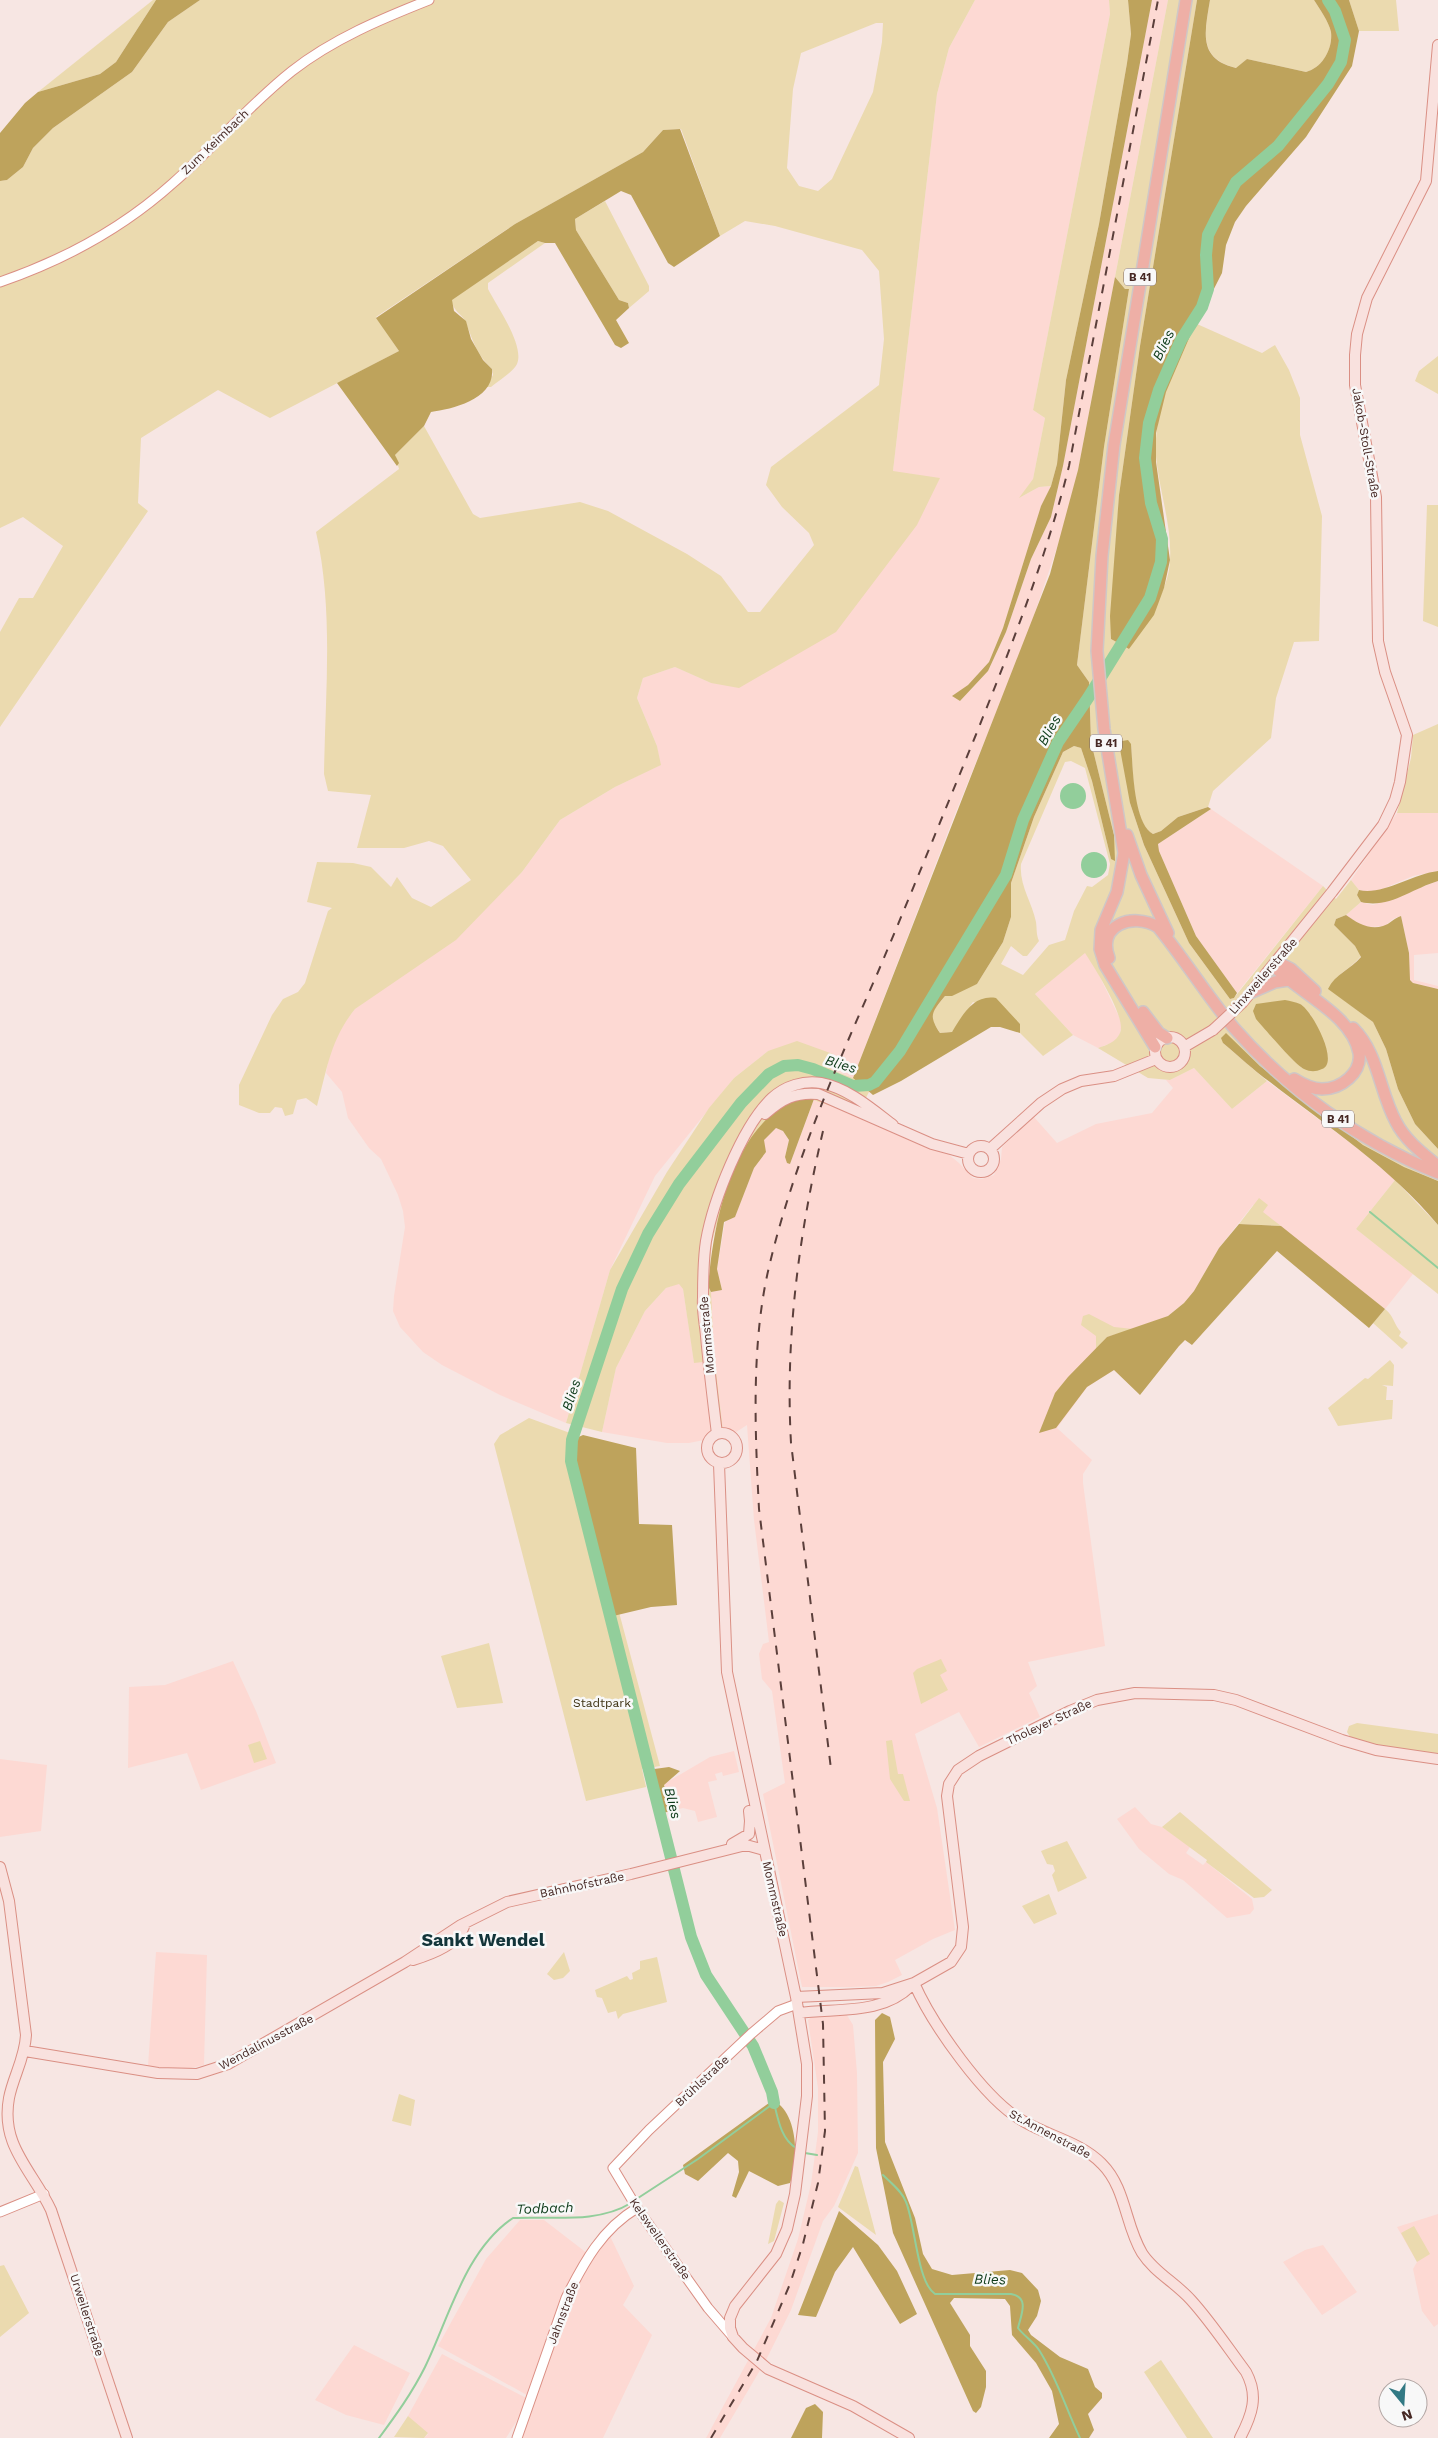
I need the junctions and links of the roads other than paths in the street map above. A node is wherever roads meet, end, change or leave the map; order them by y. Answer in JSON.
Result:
{"nodes":[{"id":1,"x":429,"y":0,"type":"edge"},
{"id":2,"x":1186,"y":0,"type":"edge"},
{"id":3,"x":1438,"y":45,"type":"edge"},
{"id":4,"x":0,"y":282,"type":"edge"},
{"id":5,"x":1114,"y":792,"type":"junction"},
{"id":6,"x":1332,"y":892,"type":"joint"},
{"id":7,"x":1275,"y":964,"type":"junction"},
{"id":8,"x":1289,"y":980,"type":"junction"},
{"id":9,"x":1203,"y":989,"type":"junction"},
{"id":10,"x":1252,"y":992,"type":"junction"},
{"id":11,"x":1167,"y":1038,"type":"junction"},
{"id":12,"x":1251,"y":1046,"type":"junction"},
{"id":13,"x":1156,"y":1047,"type":"junction"},
{"id":14,"x":1184,"y":1048,"type":"junction"},
{"id":15,"x":1156,"y":1060,"type":"junction"},
{"id":16,"x":990,"y":1149,"type":"junction"},
{"id":17,"x":968,"y":1154,"type":"junction"},
{"id":18,"x":1438,"y":1166,"type":"edge"},
{"id":19,"x":1438,"y":1173,"type":"edge"},
{"id":20,"x":717,"y":1434,"type":"junction"},
{"id":21,"x":719,"y":1464,"type":"junction"},
{"id":22,"x":744,"y":1758,"type":"junction"},
{"id":23,"x":1438,"y":1759,"type":"edge"},
{"id":24,"x":764,"y":1850,"type":"junction"},
{"id":25,"x":704,"y":1856,"type":"junction"},
{"id":26,"x":0,"y":1867,"type":"edge"},
{"id":27,"x":465,"y":1924,"type":"joint"},
{"id":28,"x":914,"y":1984,"type":"junction"},
{"id":29,"x":798,"y":2005,"type":"junction"},
{"id":30,"x":25,"y":2051,"type":"junction"},
{"id":31,"x":613,"y":2168,"type":"joint"},
{"id":32,"x":44,"y":2194,"type":"junction"},
{"id":33,"x":635,"y":2203,"type":"junction"},
{"id":34,"x":0,"y":2212,"type":"edge"},
{"id":35,"x":708,"y":2308,"type":"junction"},
{"id":36,"x":730,"y":2318,"type":"junction"},
{"id":37,"x":733,"y":2337,"type":"junction"},
{"id":38,"x":127,"y":2438,"type":"edge"},
{"id":39,"x":517,"y":2438,"type":"edge"},
{"id":40,"x":909,"y":2438,"type":"edge"},
{"id":41,"x":1240,"y":2438,"type":"edge"}],
"edges":[{"from":1,"to":4,"type":"street","name":"Zum Keimbach"},
{"from":2,"to":5,"type":"highway","number":"B 41"},
{"from":3,"to":6,"type":"main road","name":"Jakob-Stoll-Straße"},
{"from":5,"to":9,"type":"highway","number":"B 41"},
{"from":5,"to":13,"type":"highway"},
{"from":6,"to":7,"type":"main road","name":"Linxweilerstraße"},
{"from":7,"to":8,"type":"highway"},
{"from":7,"to":10,"type":"main road","name":"Linxweilerstraße"},
{"from":7,"to":18,"type":"highway"},
{"from":8,"to":10,"type":"highway"},
{"from":8,"to":12,"type":"highway"},
{"from":9,"to":11,"type":"highway"},
{"from":9,"to":12,"type":"highway","number":"B 41"},
{"from":10,"to":14,"type":"main road","name":"Linxweilerstraße","bridge":true},
{"from":11,"to":13,"type":"main road"},
{"from":11,"to":14,"type":"main road"},
{"from":12,"to":19,"type":"highway","number":"B 41"},
{"from":13,"to":15,"type":"main road"},
{"from":14,"to":15,"type":"main road","name":"Linxweilerstraße"},
{"from":15,"to":16,"type":"main road"},
{"from":16,"to":17,"type":"main road"},
{"from":16,"to":17,"type":"main road"},
{"from":17,"to":20,"type":"main road","name":"Mommstraße"},
{"from":20,"to":21,"type":"main road","name":"Mommstraße"},
{"from":20,"to":21,"type":"main road"},
{"from":21,"to":22,"type":"main road","name":"Mommstraße"},
{"from":22,"to":24,"type":"main road","name":"Mommstraße"},
{"from":22,"to":25,"type":"main road","name":"Bahnhofstraße"},
{"from":23,"to":28,"type":"main road","name":"Tholeyer Straße"},
{"from":24,"to":25,"type":"main road","name":"Bahnhofstraße"},
{"from":24,"to":29,"type":"main road","name":"Mommstraße"},
{"from":25,"to":27,"type":"main road","name":"Bahnhofstraße"},
{"from":26,"to":30,"type":"main road"},
{"from":27,"to":30,"type":"main road","name":"Wendalinusstraße"},
{"from":28,"to":29,"type":"main road","name":"Tholeyer Straße"},
{"from":28,"to":29,"type":"main road","name":"Tholeyer Straße"},
{"from":28,"to":41,"type":"main road","name":"St.Annenstraße"},
{"from":29,"to":31,"type":"street","name":"Brühlstraße"},
{"from":29,"to":36,"type":"main road","name":"Mommstraße"},
{"from":30,"to":32,"type":"main road","name":"Urweilerstraße"},
{"from":31,"to":33,"type":"street","name":"Kelsweilerstraße"},
{"from":32,"to":34,"type":"street"},
{"from":32,"to":38,"type":"main road","name":"Urweilerstraße"},
{"from":33,"to":35,"type":"street","name":"Kelsweilerstraße"},
{"from":33,"to":39,"type":"street","name":"Jahnstraße"},
{"from":35,"to":36,"type":"street"},
{"from":35,"to":37,"type":"street","name":"Kelsweilerstraße"},
{"from":36,"to":37,"type":"main road"},
{"from":37,"to":40,"type":"main road","name":"Kelsweilerstraße"}]}
